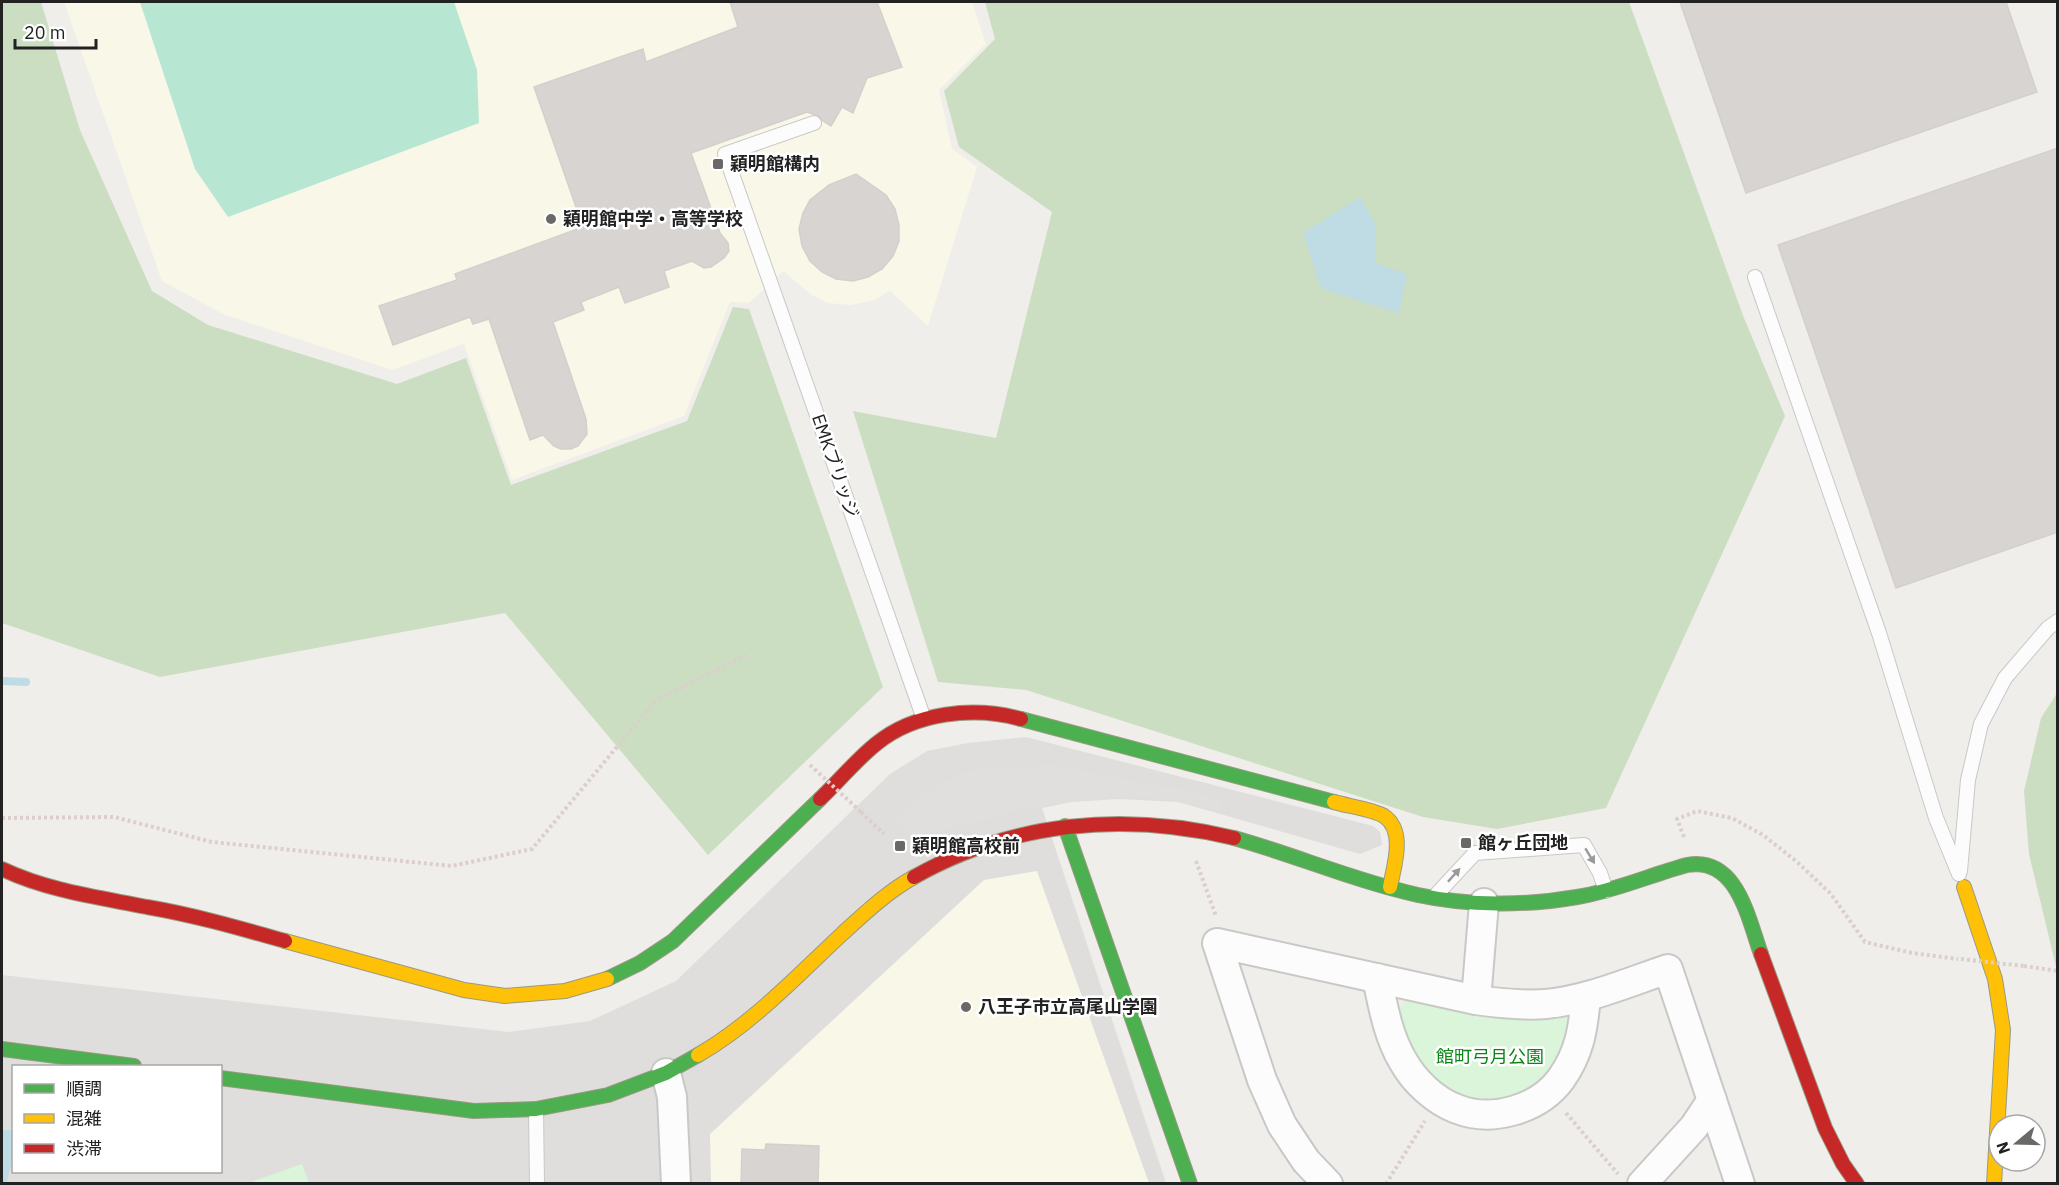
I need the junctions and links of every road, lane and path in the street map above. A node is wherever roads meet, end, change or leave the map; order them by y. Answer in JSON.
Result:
{"nodes":[{"id":1,"x":814,"y":123,"type":"dead end"},
{"id":2,"x":1755,"y":277,"type":"dead end"},
{"id":3,"x":2058,"y":621,"type":"edge"},
{"id":4,"x":749,"y":654,"type":"dead end"},
{"id":5,"x":924,"y":719,"type":"junction"},
{"id":6,"x":810,"y":765,"type":"dead end"},
{"id":7,"x":2,"y":818,"type":"edge"},
{"id":8,"x":1065,"y":826,"type":"junction"},
{"id":9,"x":884,"y":834,"type":"dead end"},
{"id":10,"x":1693,"y":864,"type":"junction"},
{"id":11,"x":2,"y":868,"type":"edge"},
{"id":12,"x":1199,"y":868,"type":"dead end"},
{"id":13,"x":1962,"y":880,"type":"junction"},
{"id":14,"x":1390,"y":887,"type":"junction"},
{"id":15,"x":1606,"y":891,"type":"junction"},
{"id":16,"x":1434,"y":898,"type":"junction"},
{"id":17,"x":1484,"y":903,"type":"junction"},
{"id":18,"x":1212,"y":907,"type":"dead end"},
{"id":19,"x":2058,"y":970,"type":"edge"},
{"id":20,"x":1377,"y":978,"type":"junction"},
{"id":21,"x":1587,"y":997,"type":"junction"},
{"id":22,"x":1476,"y":1000,"type":"junction"},
{"id":23,"x":2,"y":1049,"type":"edge"},
{"id":24,"x":127,"y":1065,"type":"edge"},
{"id":25,"x":666,"y":1073,"type":"junction"},
{"id":26,"x":222,"y":1078,"type":"edge"},
{"id":27,"x":1549,"y":1092,"type":"junction"},
{"id":28,"x":1439,"y":1100,"type":"junction"},
{"id":29,"x":1712,"y":1100,"type":"junction"},
{"id":30,"x":536,"y":1109,"type":"junction"},
{"id":31,"x":1630,"y":1179,"type":"edge"},
{"id":32,"x":537,"y":1184,"type":"edge"},
{"id":33,"x":676,"y":1184,"type":"edge"},
{"id":34,"x":1190,"y":1184,"type":"edge"},
{"id":35,"x":1328,"y":1184,"type":"edge"},
{"id":36,"x":1386,"y":1184,"type":"edge"},
{"id":37,"x":1740,"y":1184,"type":"edge"},
{"id":38,"x":1857,"y":1184,"type":"edge"},
{"id":39,"x":1994,"y":1184,"type":"edge"}],
"edges":[{"from":1,"to":5,"type":"lane","name":"EMKブリッジ"},
{"from":2,"to":13,"type":"lane"},
{"from":3,"to":13,"type":"lane"},
{"from":4,"to":7,"type":"path"},
{"from":5,"to":11,"type":"street"},
{"from":5,"to":14,"type":"street"},
{"from":6,"to":9,"type":"path","bridge":true},
{"from":8,"to":14,"type":"street"},
{"from":8,"to":25,"type":"street"},
{"from":8,"to":34,"type":"street"},
{"from":10,"to":15,"type":"street"},
{"from":10,"to":19,"type":"path","bridge":true},
{"from":10,"to":38,"type":"street"},
{"from":12,"to":18,"type":"path"},
{"from":13,"to":39,"type":"street"},
{"from":14,"to":16,"type":"street"},
{"from":16,"to":15,"type":"lane","one_way":true},
{"from":15,"to":17,"type":"street"},
{"from":16,"to":17,"type":"street"},
{"from":17,"to":22,"type":"street"},
{"from":20,"to":22,"type":"street"},
{"from":20,"to":28,"type":"street"},
{"from":20,"to":35,"type":"street"},
{"from":21,"to":22,"type":"street"},
{"from":21,"to":27,"type":"street"},
{"from":21,"to":29,"type":"street"},
{"from":23,"to":24,"type":"street"},
{"from":25,"to":30,"type":"street"},
{"from":25,"to":33,"type":"street"},
{"from":26,"to":30,"type":"street"},
{"from":27,"to":28,"type":"street"},
{"from":27,"to":31,"type":"path"},
{"from":28,"to":36,"type":"path"},
{"from":29,"to":31,"type":"street"},
{"from":29,"to":37,"type":"street"},
{"from":30,"to":32,"type":"lane"}]}
